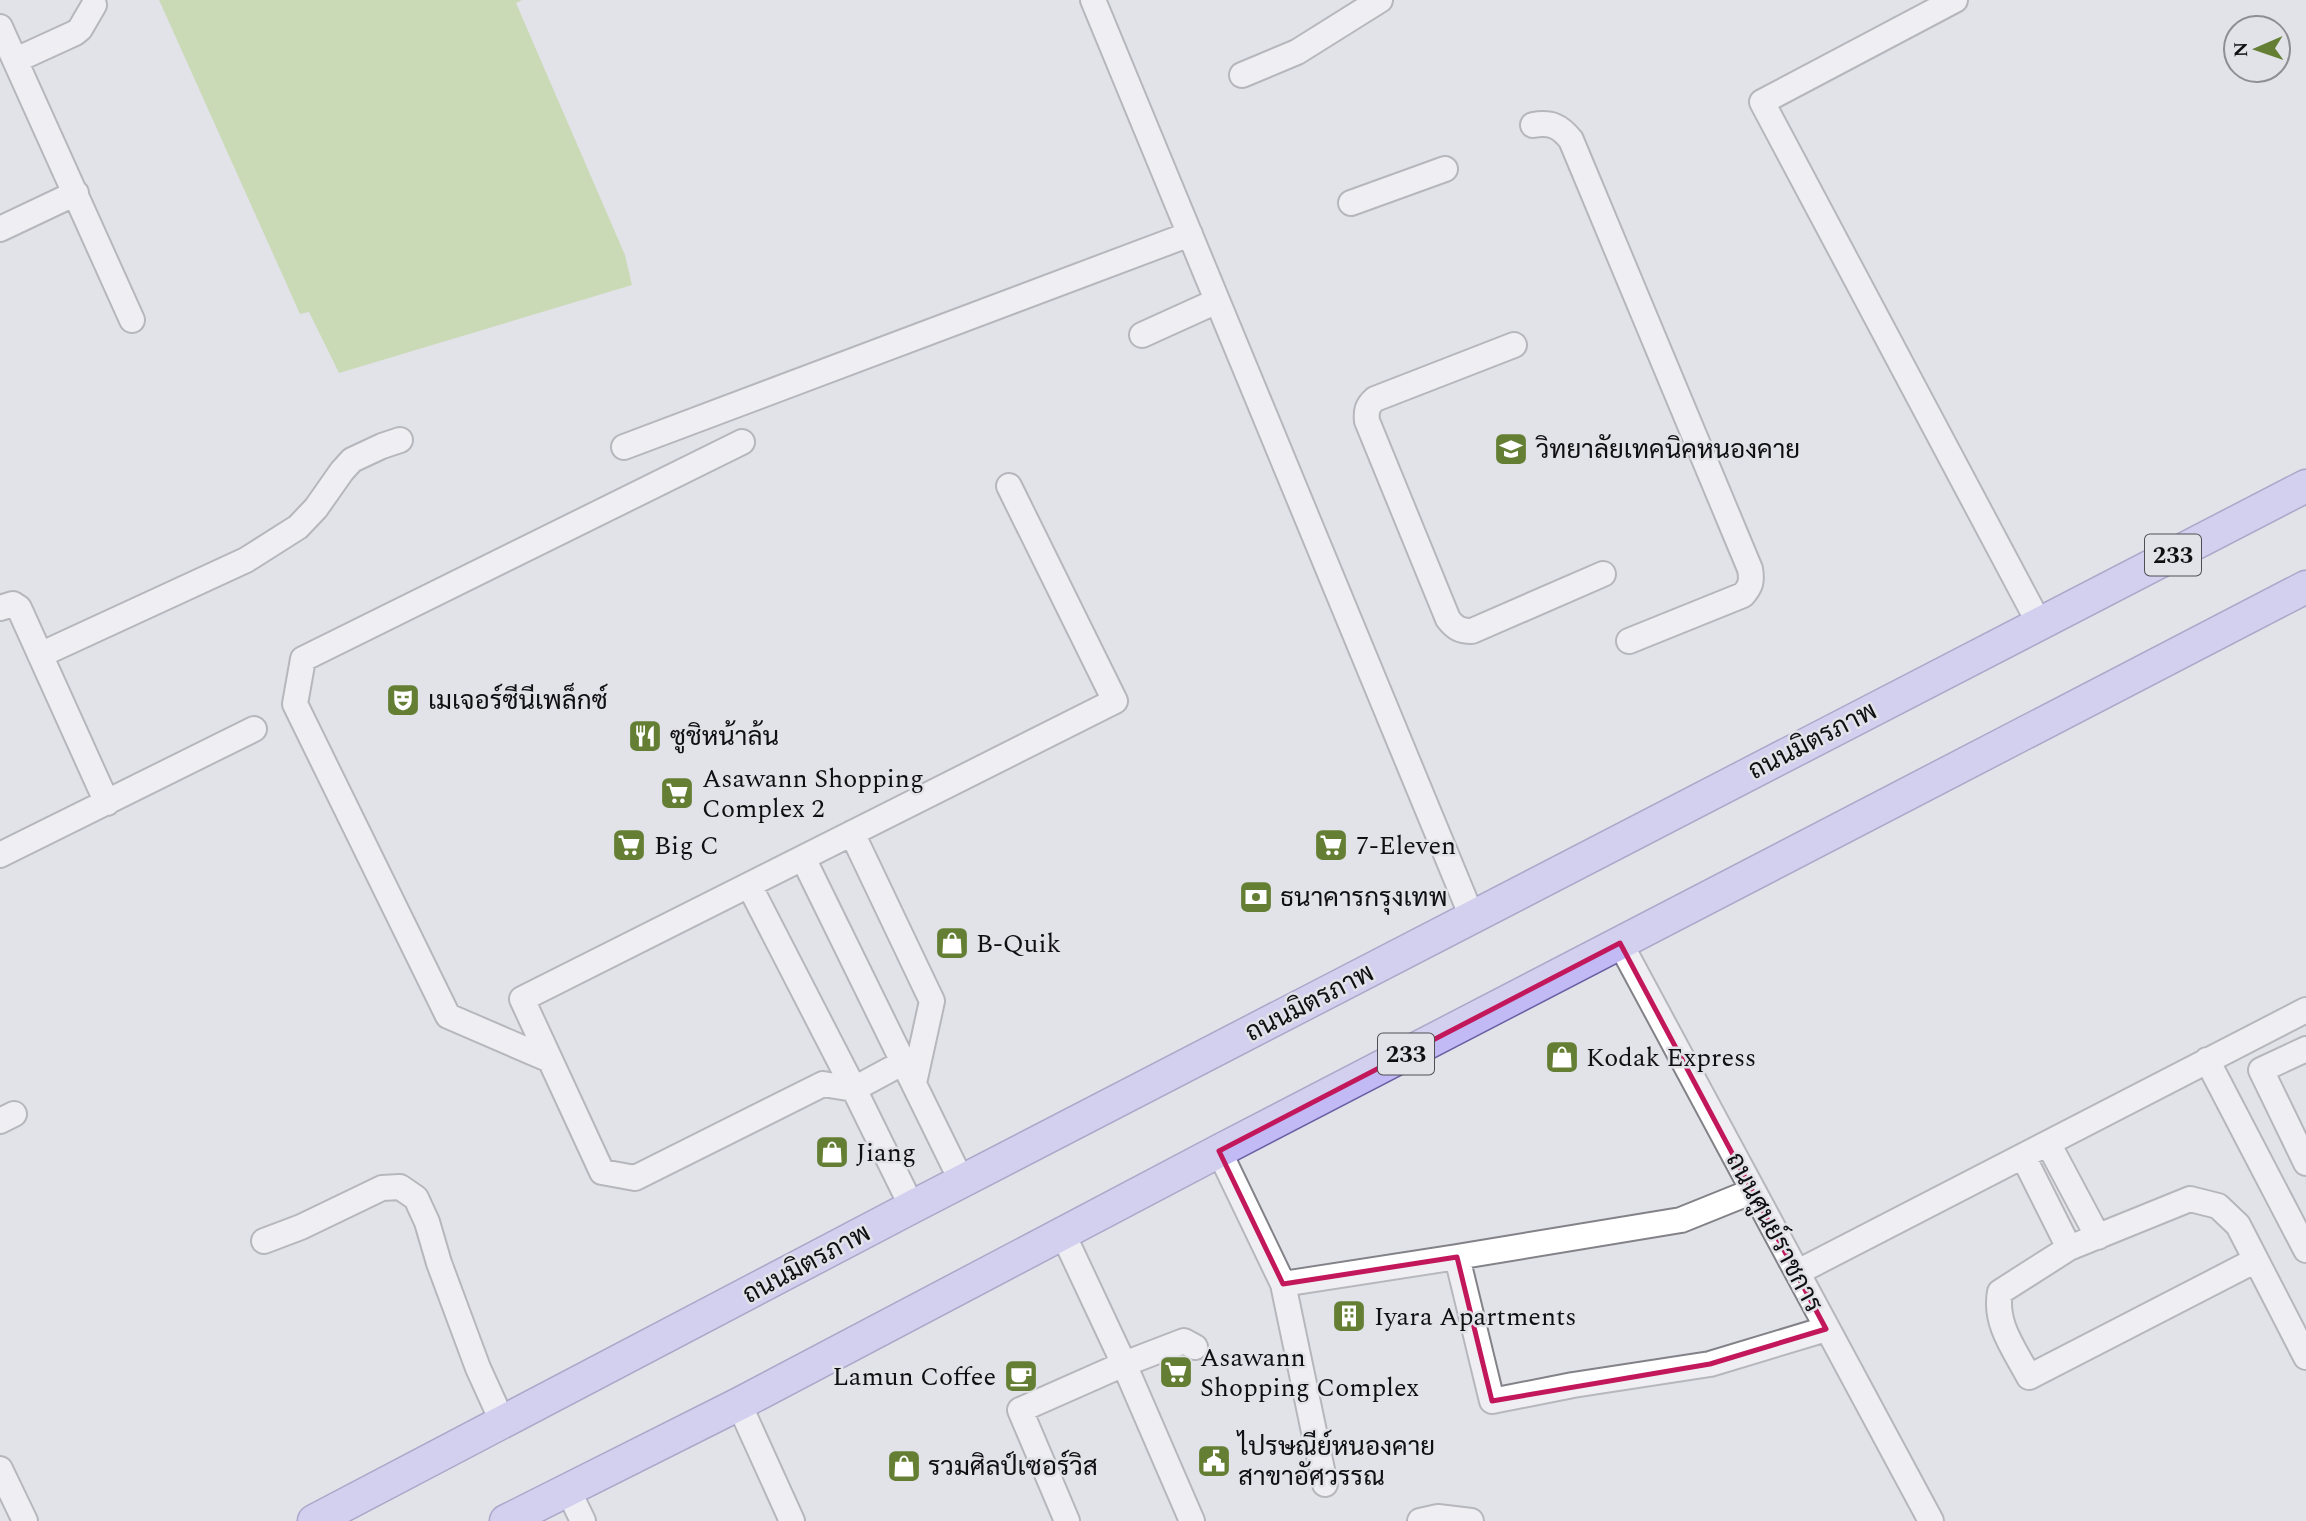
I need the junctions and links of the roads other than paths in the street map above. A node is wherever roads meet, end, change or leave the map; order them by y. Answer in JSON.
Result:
{"nodes":[{"id":1,"x":1093,"y":0,"type":"edge"},
{"id":2,"x":1380,"y":0,"type":"edge"},
{"id":3,"x":1955,"y":0,"type":"edge"},
{"id":4,"x":94,"y":5,"type":"dead end"},
{"id":5,"x":0,"y":27,"type":"edge"},
{"id":6,"x":16,"y":60,"type":"junction"},
{"id":7,"x":1242,"y":75,"type":"dead end"},
{"id":8,"x":1533,"y":125,"type":"dead end"},
{"id":9,"x":1445,"y":169,"type":"dead end"},
{"id":10,"x":76,"y":192,"type":"junction"},
{"id":11,"x":1351,"y":203,"type":"dead end"},
{"id":12,"x":0,"y":229,"type":"edge"},
{"id":13,"x":1190,"y":234,"type":"junction"},
{"id":14,"x":1217,"y":301,"type":"junction"},
{"id":15,"x":132,"y":320,"type":"dead end"},
{"id":16,"x":1142,"y":335,"type":"dead end"},
{"id":17,"x":1514,"y":345,"type":"dead end"},
{"id":18,"x":400,"y":440,"type":"dead end"},
{"id":19,"x":742,"y":442,"type":"dead end"},
{"id":20,"x":624,"y":447,"type":"dead end"},
{"id":21,"x":2306,"y":483,"type":"edge"},
{"id":22,"x":1009,"y":486,"type":"dead end"},
{"id":23,"x":1603,"y":574,"type":"dead end"},
{"id":24,"x":2306,"y":587,"type":"edge"},
{"id":25,"x":0,"y":608,"type":"edge"},
{"id":26,"x":2039,"y":623,"type":"junction"},
{"id":27,"x":1629,"y":641,"type":"dead end"},
{"id":28,"x":40,"y":655,"type":"junction"},
{"id":29,"x":254,"y":729,"type":"dead end"},
{"id":30,"x":107,"y":803,"type":"junction"},
{"id":31,"x":852,"y":833,"type":"junction"},
{"id":32,"x":0,"y":855,"type":"edge"},
{"id":33,"x":803,"y":858,"type":"junction"},
{"id":34,"x":749,"y":885,"type":"junction"},
{"id":35,"x":1472,"y":917,"type":"junction"},
{"id":36,"x":1620,"y":943,"type":"junction"},
{"id":37,"x":2306,"y":1011,"type":"edge"},
{"id":38,"x":2306,"y":1049,"type":"edge"},
{"id":39,"x":550,"y":1060,"type":"junction"},
{"id":40,"x":2207,"y":1060,"type":"junction"},
{"id":41,"x":909,"y":1072,"type":"junction"},
{"id":42,"x":854,"y":1089,"type":"junction"},
{"id":43,"x":2048,"y":1143,"type":"junction"},
{"id":44,"x":1219,"y":1151,"type":"junction"},
{"id":45,"x":2023,"y":1156,"type":"junction"},
{"id":46,"x":2306,"y":1163,"type":"edge"},
{"id":47,"x":962,"y":1182,"type":"junction"},
{"id":48,"x":1753,"y":1191,"type":"junction"},
{"id":49,"x":912,"y":1207,"type":"junction"},
{"id":50,"x":1063,"y":1234,"type":"junction"},
{"id":51,"x":2098,"y":1237,"type":"junction"},
{"id":52,"x":264,"y":1241,"type":"dead end"},
{"id":53,"x":2070,"y":1248,"type":"junction"},
{"id":54,"x":2306,"y":1250,"type":"edge"},
{"id":55,"x":1457,"y":1257,"type":"junction"},
{"id":56,"x":2256,"y":1260,"type":"junction"},
{"id":57,"x":1798,"y":1272,"type":"junction"},
{"id":58,"x":1283,"y":1284,"type":"junction"},
{"id":59,"x":1826,"y":1329,"type":"junction"},
{"id":60,"x":1195,"y":1348,"type":"dead end"},
{"id":61,"x":2306,"y":1357,"type":"edge"},
{"id":62,"x":1124,"y":1364,"type":"junction"},
{"id":63,"x":738,"y":1404,"type":"junction"},
{"id":64,"x":503,"y":1423,"type":"junction"},
{"id":65,"x":0,"y":1469,"type":"edge"},
{"id":66,"x":1325,"y":1484,"type":"dead end"},
{"id":67,"x":568,"y":1490,"type":"junction"},
{"id":68,"x":25,"y":1521,"type":"edge"},
{"id":69,"x":314,"y":1521,"type":"edge"},
{"id":70,"x":506,"y":1521,"type":"edge"},
{"id":71,"x":583,"y":1521,"type":"edge"},
{"id":72,"x":792,"y":1521,"type":"edge"},
{"id":73,"x":1068,"y":1521,"type":"edge"},
{"id":74,"x":1192,"y":1521,"type":"edge"},
{"id":75,"x":1420,"y":1521,"type":"edge"},
{"id":76,"x":1471,"y":1521,"type":"edge"},
{"id":77,"x":1931,"y":1521,"type":"edge"}],
"edges":[{"from":1,"to":13,"type":"street"},
{"from":2,"to":7,"type":"street"},
{"from":3,"to":26,"type":"street"},
{"from":4,"to":6,"type":"street"},
{"from":5,"to":6,"type":"street"},
{"from":6,"to":10,"type":"street"},
{"from":8,"to":27,"type":"street"},
{"from":9,"to":11,"type":"street"},
{"from":10,"to":12,"type":"street"},
{"from":10,"to":15,"type":"street"},
{"from":13,"to":14,"type":"street"},
{"from":13,"to":20,"type":"street"},
{"from":14,"to":16,"type":"street"},
{"from":14,"to":35,"type":"street"},
{"from":17,"to":23,"type":"street"},
{"from":18,"to":28,"type":"street"},
{"from":19,"to":39,"type":"street"},
{"from":21,"to":26,"type":"main road","name":"ถนนมิตรภาพ","number":"233"},
{"from":22,"to":31,"type":"street"},
{"from":24,"to":36,"type":"main road","number":"233"},
{"from":25,"to":28,"type":"street"},
{"from":26,"to":35,"type":"main road","name":"ถนนมิตรภาพ","number":"233"},
{"from":28,"to":30,"type":"street"},
{"from":29,"to":30,"type":"street"},
{"from":30,"to":32,"type":"street"},
{"from":31,"to":33,"type":"street"},
{"from":31,"to":41,"type":"street"},
{"from":33,"to":34,"type":"street"},
{"from":33,"to":41,"type":"street"},
{"from":34,"to":39,"type":"street"},
{"from":34,"to":42,"type":"street"},
{"from":35,"to":47,"type":"main road","name":"ถนนมิตรภาพ","number":"233"},
{"from":36,"to":44,"type":"main road","number":"233"},
{"from":36,"to":48,"type":"street","name":"ถนนศูนย์ราชการ"},
{"from":37,"to":40,"type":"street"},
{"from":38,"to":46,"type":"street"},
{"from":39,"to":42,"type":"street"},
{"from":40,"to":43,"type":"street"},
{"from":40,"to":54,"type":"street"},
{"from":41,"to":42,"type":"street"},
{"from":41,"to":47,"type":"street"},
{"from":42,"to":49,"type":"street"},
{"from":43,"to":45,"type":"street"},
{"from":43,"to":51,"type":"street"},
{"from":44,"to":50,"type":"main road","number":"233"},
{"from":44,"to":58,"type":"street"},
{"from":45,"to":53,"type":"street"},
{"from":45,"to":57,"type":"street"},
{"from":47,"to":49,"type":"main road","name":"ถนนมิตรภาพ","number":"233"},
{"from":48,"to":55,"type":"street"},
{"from":48,"to":57,"type":"street","name":"ถนนศูนย์ราชการ"},
{"from":49,"to":64,"type":"main road","name":"ถนนมิตรภาพ","number":"233"},
{"from":50,"to":62,"type":"street"},
{"from":50,"to":63,"type":"main road","number":"233"},
{"from":51,"to":53,"type":"street"},
{"from":51,"to":56,"type":"street"},
{"from":52,"to":64,"type":"street"},
{"from":53,"to":56,"type":"street"},
{"from":55,"to":58,"type":"street"},
{"from":55,"to":59,"type":"street"},
{"from":56,"to":61,"type":"street"},
{"from":57,"to":59,"type":"street","name":"ถนนศูนย์ราชการ"},
{"from":58,"to":66,"type":"street"},
{"from":59,"to":77,"type":"street","name":"ถนนศูนย์ราชการ"},
{"from":60,"to":62,"type":"street"},
{"from":62,"to":73,"type":"street"},
{"from":62,"to":74,"type":"street"},
{"from":63,"to":67,"type":"main road","number":"233"},
{"from":63,"to":72,"type":"street"},
{"from":64,"to":69,"type":"main road","name":"ถนนมิตรภาพ","number":"233"},
{"from":65,"to":68,"type":"street"},
{"from":67,"to":70,"type":"main road","number":"233"},
{"from":67,"to":71,"type":"street"},
{"from":75,"to":76,"type":"street"}]}
